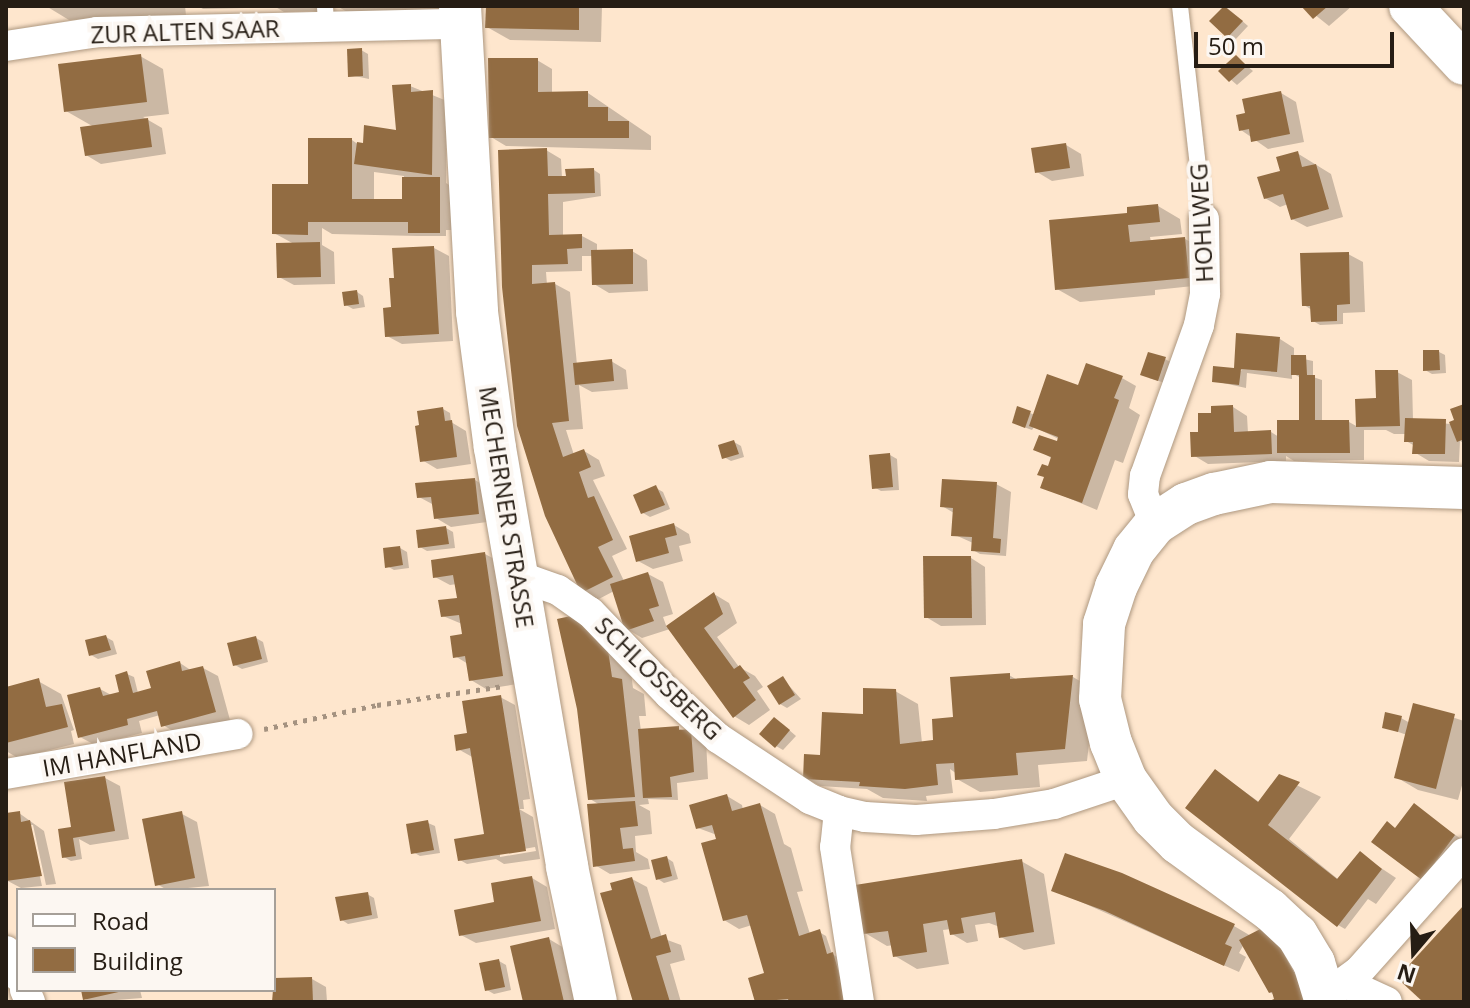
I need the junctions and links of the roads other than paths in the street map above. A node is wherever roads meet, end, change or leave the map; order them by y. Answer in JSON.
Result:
{"nodes":[{"id":1,"x":1180,"y":6,"type":"edge"},
{"id":2,"x":1410,"y":6,"type":"edge"},
{"id":3,"x":460,"y":15,"type":"edge"},
{"id":4,"x":325,"y":16,"type":"edge"},
{"id":5,"x":6,"y":46,"type":"edge"},
{"id":6,"x":1464,"y":64,"type":"edge"},
{"id":7,"x":1204,"y":219,"type":"joint"},
{"id":8,"x":1464,"y":488,"type":"edge"},
{"id":9,"x":1155,"y":524,"type":"junction"},
{"id":10,"x":518,"y":576,"type":"junction"},
{"id":11,"x":238,"y":734,"type":"road end"},
{"id":12,"x":6,"y":774,"type":"edge"},
{"id":13,"x":1126,"y":780,"type":"junction"},
{"id":14,"x":839,"y":811,"type":"junction"},
{"id":15,"x":1459,"y":868,"type":"edge"},
{"id":16,"x":6,"y":951,"type":"edge"},
{"id":17,"x":16,"y":972,"type":"edge"},
{"id":18,"x":1332,"y":994,"type":"edge"},
{"id":19,"x":596,"y":1002,"type":"edge"},
{"id":20,"x":859,"y":1002,"type":"edge"},
{"id":21,"x":1387,"y":1002,"type":"edge"}],
"edges":[{"from":1,"to":7,"type":"lane","name":"HOHLWEG"},
{"from":2,"to":6,"type":"main road"},
{"from":3,"to":4,"type":"street","name":"ZUR ALTEN SAAR"},
{"from":3,"to":10,"type":"main road","name":"MECHERNER STRASSE"},
{"from":4,"to":5,"type":"street","name":"ZUR ALTEN SAAR"},
{"from":7,"to":9,"type":"street","name":"HOHLWEG"},
{"from":8,"to":9,"type":"main road"},
{"from":9,"to":13,"type":"main road"},
{"from":10,"to":14,"type":"street","name":"SCHLOSSBERG"},
{"from":10,"to":19,"type":"main road","name":"MECHERNER STRASSE"},
{"from":11,"to":12,"type":"street","name":"IM HANFLAND"},
{"from":13,"to":14,"type":"street","name":"SCHLOSSBERG"},
{"from":13,"to":18,"type":"main road"},
{"from":14,"to":20,"type":"street"},
{"from":15,"to":18,"type":"street"},
{"from":16,"to":17,"type":"street"},
{"from":18,"to":21,"type":"street"}]}
